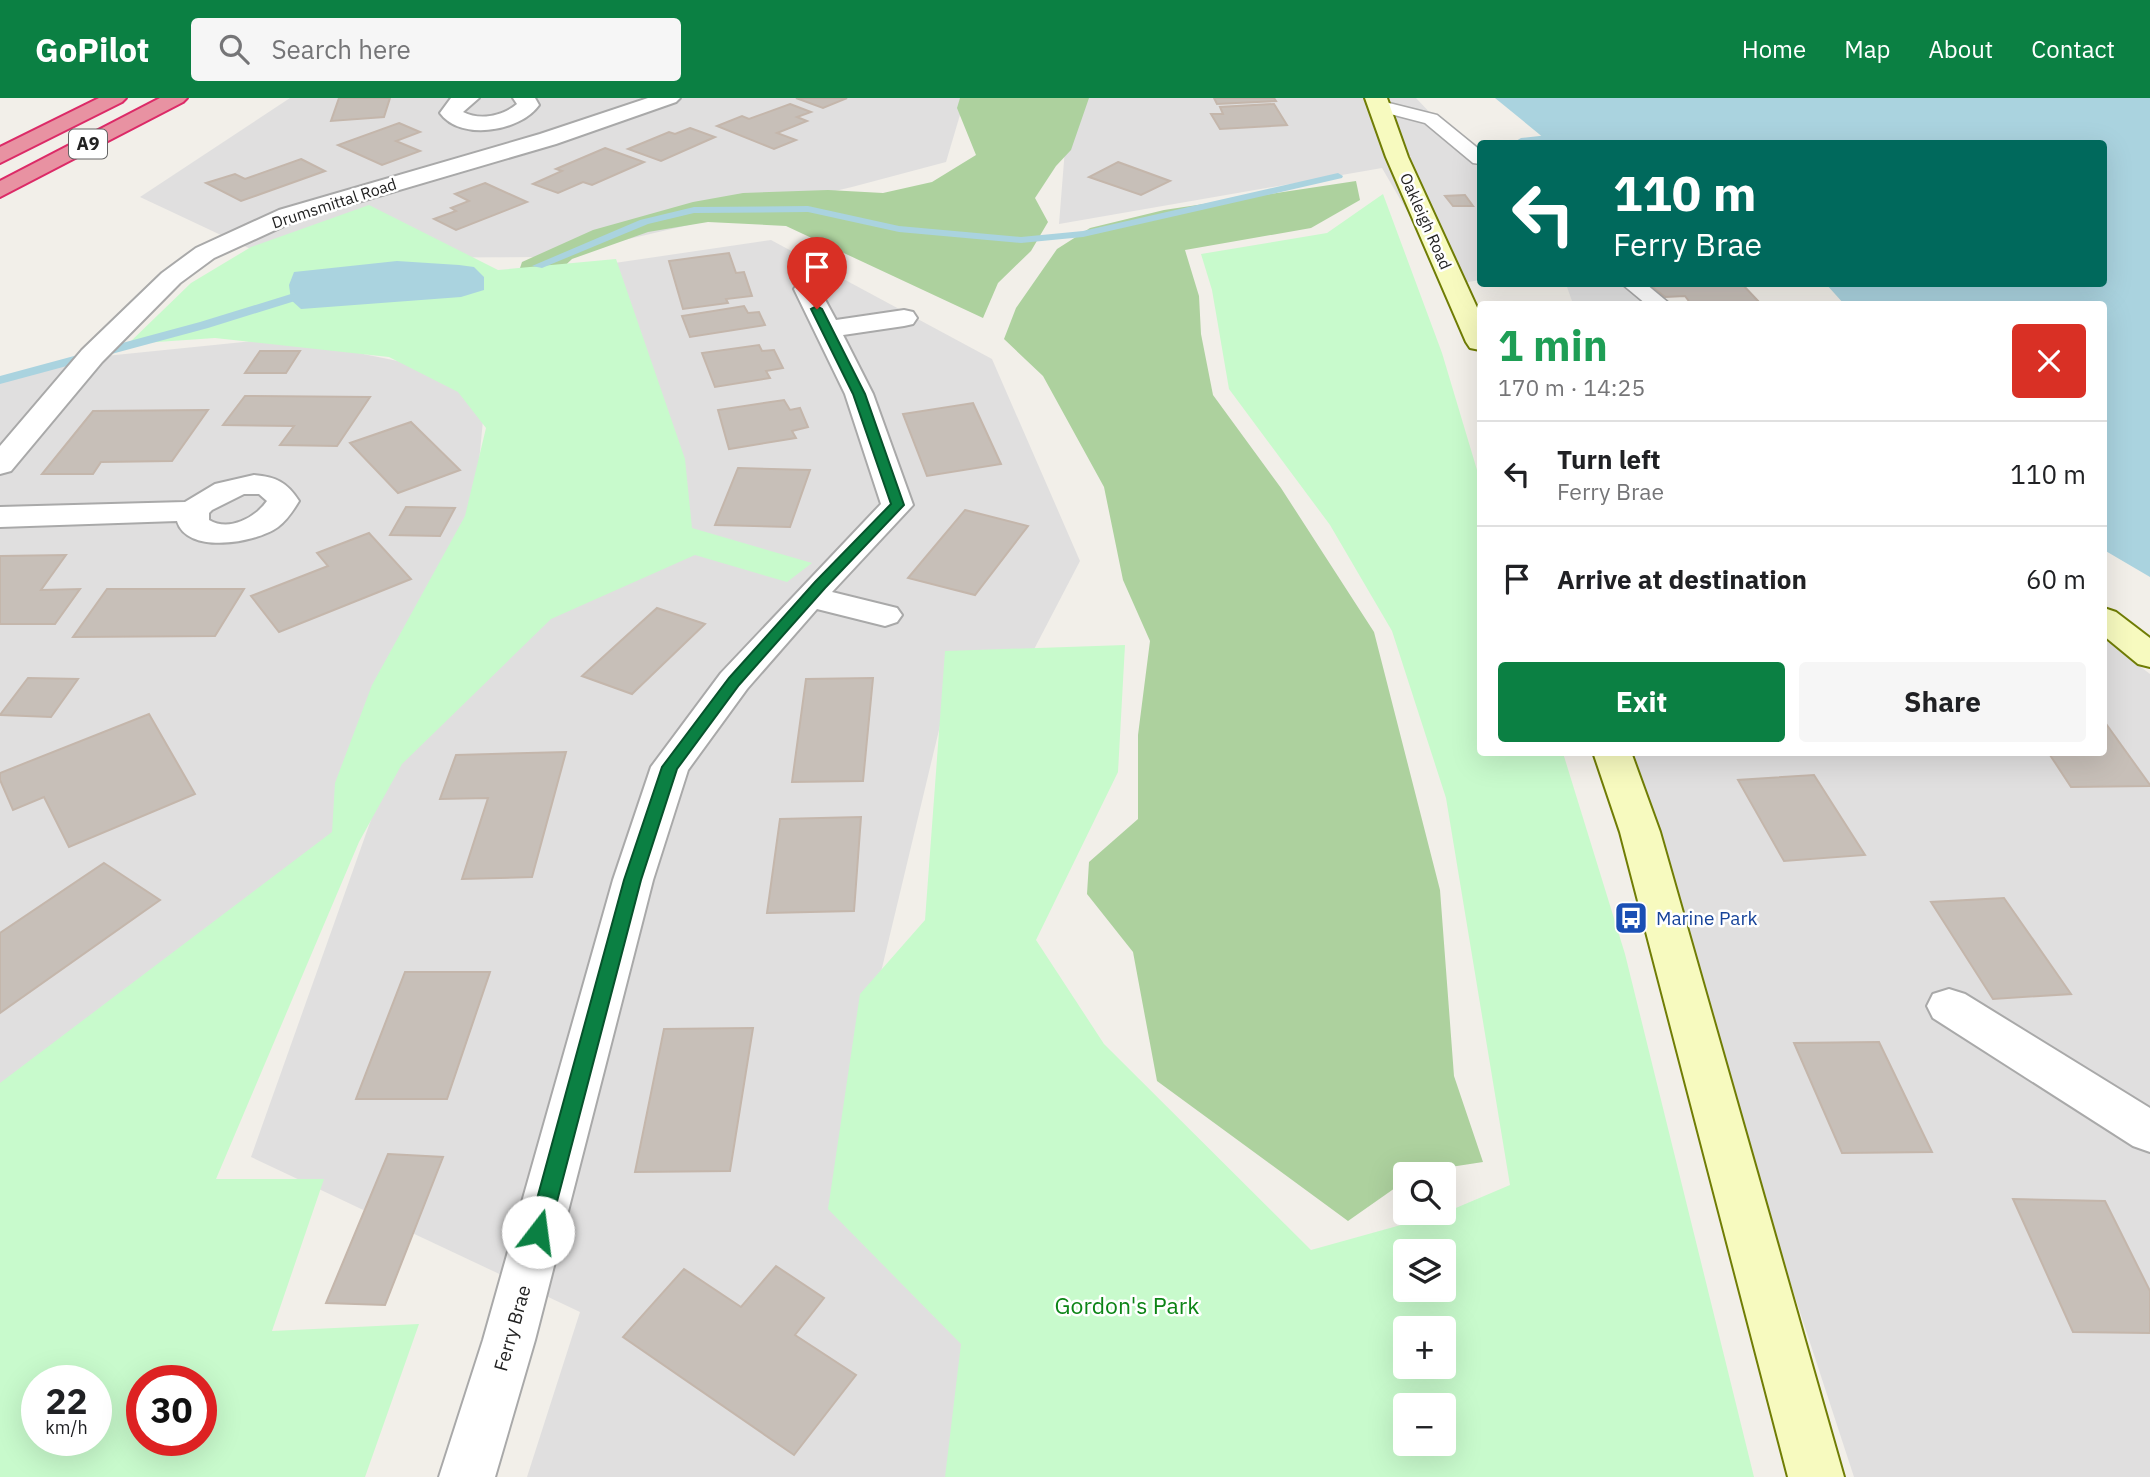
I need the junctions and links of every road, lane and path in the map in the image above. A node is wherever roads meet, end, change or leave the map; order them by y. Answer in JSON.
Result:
{"nodes":[{"id":1,"x":115,"y":98,"type":"edge"},
{"id":2,"x":176,"y":98,"type":"edge"},
{"id":3,"x":468,"y":98,"type":"edge"},
{"id":4,"x":524,"y":98,"type":"edge"},
{"id":5,"x":669,"y":98,"type":"edge"},
{"id":6,"x":1379,"y":102,"type":"edge"},
{"id":7,"x":511,"y":117,"type":"junction"},
{"id":8,"x":548,"y":139,"type":"junction"},
{"id":9,"x":0,"y":156,"type":"edge"},
{"id":10,"x":1477,"y":156,"type":"edge"},
{"id":11,"x":0,"y":190,"type":"edge"},
{"id":12,"x":1637,"y":287,"type":"edge"},
{"id":13,"x":807,"y":289,"type":"dead end"},
{"id":14,"x":1655,"y":301,"type":"edge"},
{"id":15,"x":904,"y":318,"type":"dead end"},
{"id":16,"x":826,"y":329,"type":"junction"},
{"id":17,"x":1477,"y":335,"type":"edge"},
{"id":18,"x":0,"y":465,"type":"edge"},
{"id":19,"x":193,"y":511,"type":"dead end"},
{"id":20,"x":0,"y":517,"type":"edge"},
{"id":21,"x":809,"y":597,"type":"junction"},
{"id":22,"x":886,"y":615,"type":"dead end"},
{"id":23,"x":2107,"y":621,"type":"edge"},
{"id":24,"x":2150,"y":656,"type":"edge"},
{"id":25,"x":1613,"y":756,"type":"edge"},
{"id":26,"x":1949,"y":1006,"type":"dead end"},
{"id":27,"x":2150,"y":1132,"type":"edge"},
{"id":28,"x":467,"y":1477,"type":"edge"},
{"id":29,"x":1816,"y":1477,"type":"edge"}],
"edges":[{"from":1,"to":9,"type":"highway","number":"A9"},
{"from":2,"to":11,"type":"highway","number":"A9"},
{"from":3,"to":7,"type":"street"},
{"from":4,"to":7,"type":"street"},
{"from":5,"to":8,"type":"street","name":"Drumsmittal Road"},
{"from":6,"to":10,"type":"lane"},
{"from":6,"to":17,"type":"street","name":"Oakleigh Road"},
{"from":7,"to":8,"type":"street"},
{"from":8,"to":18,"type":"street","name":"Drumsmittal Road"},
{"from":12,"to":14,"type":"lane"},
{"from":13,"to":16,"type":"street","name":"Ferry Brae"},
{"from":15,"to":16,"type":"street"},
{"from":16,"to":21,"type":"street","name":"Ferry Brae"},
{"from":19,"to":20,"type":"street"},
{"from":21,"to":22,"type":"street"},
{"from":21,"to":28,"type":"street","name":"Ferry Brae"},
{"from":23,"to":24,"type":"street"},
{"from":25,"to":29,"type":"street"},
{"from":26,"to":27,"type":"street"}]}
